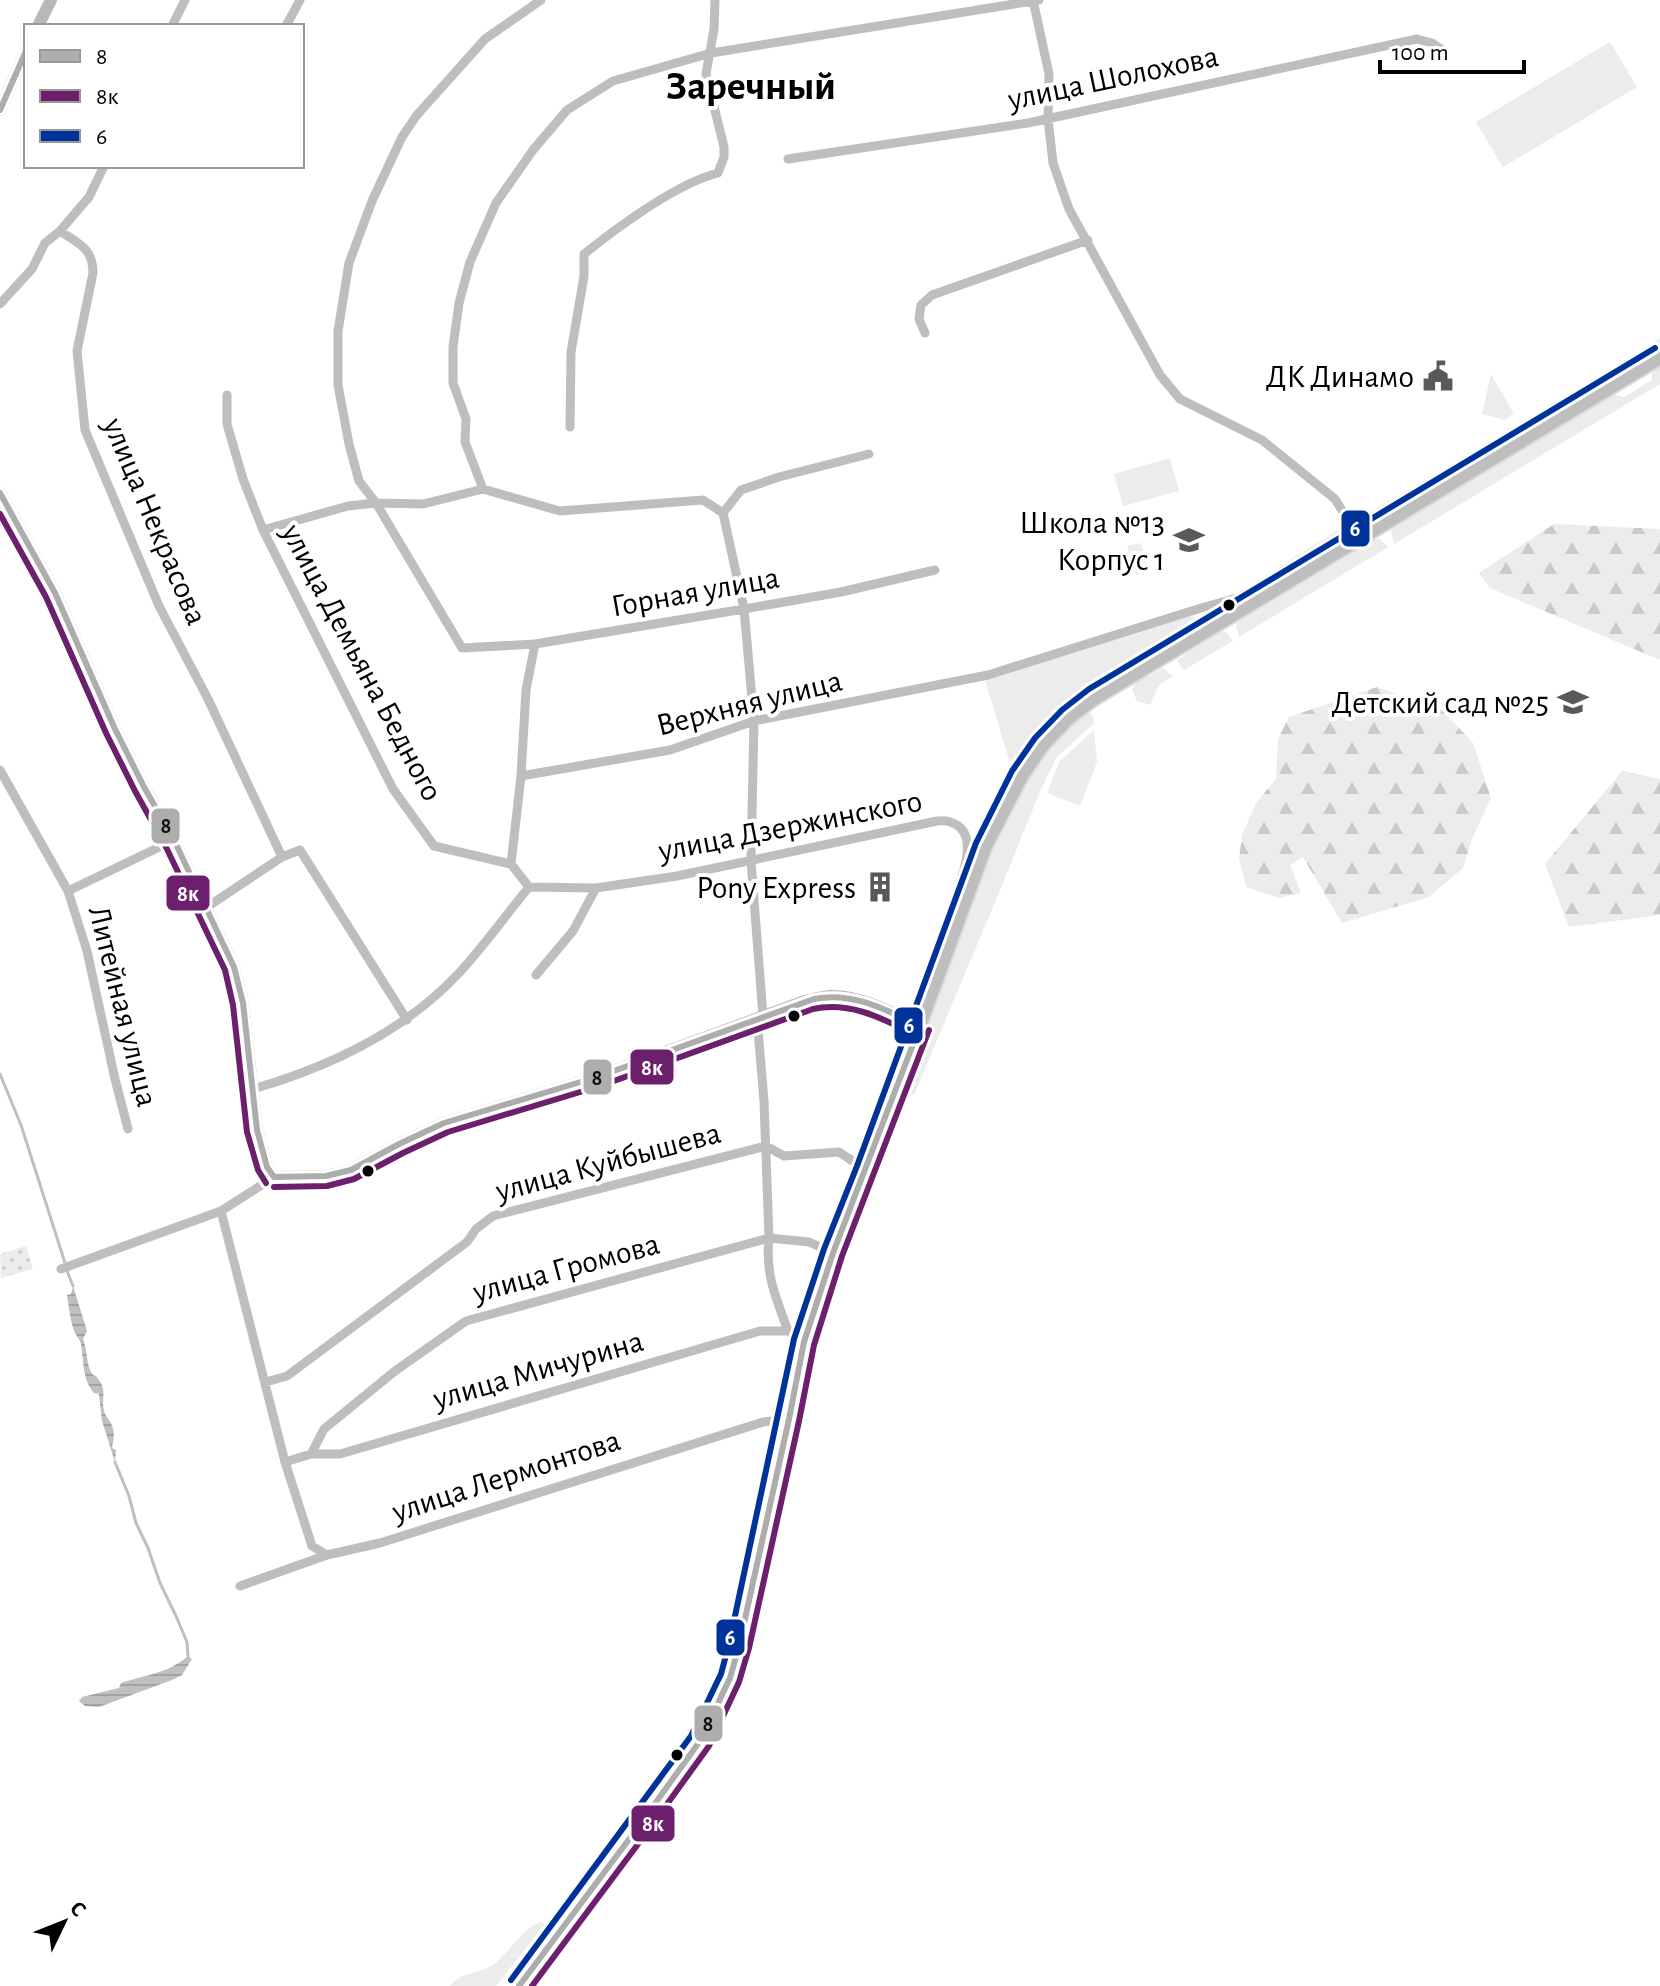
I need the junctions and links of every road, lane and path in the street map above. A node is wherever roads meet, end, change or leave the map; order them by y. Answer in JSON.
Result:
{"nodes":[{"id":1,"x":51,"y":0,"type":"edge"},
{"id":2,"x":185,"y":0,"type":"edge"},
{"id":3,"x":300,"y":0,"type":"edge"},
{"id":4,"x":541,"y":0,"type":"edge"},
{"id":5,"x":715,"y":0,"type":"edge"},
{"id":6,"x":1035,"y":0,"type":"edge"},
{"id":7,"x":39,"y":24,"type":"edge"},
{"id":8,"x":173,"y":24,"type":"edge"},
{"id":9,"x":287,"y":24,"type":"edge"},
{"id":10,"x":1444,"y":51,"type":"dead end"},
{"id":11,"x":711,"y":53,"type":"junction"},
{"id":12,"x":24,"y":56,"type":"edge"},
{"id":13,"x":0,"y":110,"type":"edge"},
{"id":14,"x":1048,"y":119,"type":"junction"},
{"id":15,"x":788,"y":159,"type":"dead end"},
{"id":16,"x":103,"y":168,"type":"edge"},
{"id":17,"x":60,"y":231,"type":"junction"},
{"id":18,"x":1088,"y":240,"type":"junction"},
{"id":19,"x":0,"y":304,"type":"edge"},
{"id":20,"x":925,"y":333,"type":"dead end"},
{"id":21,"x":1660,"y":357,"type":"edge"},
{"id":22,"x":227,"y":395,"type":"dead end"},
{"id":23,"x":570,"y":427,"type":"dead end"},
{"id":24,"x":869,"y":454,"type":"dead end"},
{"id":25,"x":483,"y":489,"type":"junction"},
{"id":26,"x":0,"y":493,"type":"edge"},
{"id":27,"x":376,"y":503,"type":"junction"},
{"id":28,"x":723,"y":513,"type":"junction"},
{"id":29,"x":263,"y":530,"type":"junction"},
{"id":30,"x":1359,"y":538,"type":"junction"},
{"id":31,"x":935,"y":570,"type":"dead end"},
{"id":32,"x":1277,"y":587,"type":"junction"},
{"id":33,"x":1201,"y":608,"type":"junction"},
{"id":34,"x":744,"y":609,"type":"junction"},
{"id":35,"x":1211,"y":626,"type":"junction"},
{"id":36,"x":535,"y":644,"type":"junction"},
{"id":37,"x":754,"y":721,"type":"junction"},
{"id":38,"x":0,"y":770,"type":"edge"},
{"id":39,"x":521,"y":776,"type":"junction"},
{"id":40,"x":174,"y":840,"type":"junction"},
{"id":41,"x":282,"y":857,"type":"junction"},
{"id":42,"x":751,"y":861,"type":"junction"},
{"id":43,"x":511,"y":864,"type":"junction"},
{"id":44,"x":529,"y":887,"type":"junction"},
{"id":45,"x":596,"y":888,"type":"junction"},
{"id":46,"x":68,"y":891,"type":"junction"},
{"id":47,"x":952,"y":905,"type":"dead end"},
{"id":48,"x":207,"y":907,"type":"junction"},
{"id":49,"x":536,"y":975,"type":"dead end"},
{"id":50,"x":763,"y":1016,"type":"junction"},
{"id":51,"x":407,"y":1020,"type":"junction"},
{"id":52,"x":920,"y":1026,"type":"junction"},
{"id":53,"x":253,"y":1089,"type":"junction"},
{"id":54,"x":128,"y":1129,"type":"dead end"},
{"id":55,"x":766,"y":1146,"type":"junction"},
{"id":56,"x":866,"y":1170,"type":"junction"},
{"id":57,"x":274,"y":1177,"type":"junction"},
{"id":58,"x":221,"y":1211,"type":"junction"},
{"id":59,"x":769,"y":1238,"type":"junction"},
{"id":60,"x":833,"y":1253,"type":"junction"},
{"id":61,"x":61,"y":1269,"type":"dead end"},
{"id":62,"x":788,"y":1331,"type":"junction"},
{"id":63,"x":804,"y":1342,"type":"junction"},
{"id":64,"x":266,"y":1382,"type":"junction"},
{"id":65,"x":789,"y":1419,"type":"junction"},
{"id":66,"x":311,"y":1454,"type":"junction"},
{"id":67,"x":285,"y":1462,"type":"junction"},
{"id":68,"x":327,"y":1555,"type":"junction"},
{"id":69,"x":240,"y":1586,"type":"dead end"},
{"id":70,"x":519,"y":1986,"type":"edge"}],
"edges":[{"from":1,"to":7,"type":"street"},
{"from":2,"to":8,"type":"street"},
{"from":3,"to":9,"type":"street"},
{"from":4,"to":27,"type":"street"},
{"from":5,"to":11,"type":"street"},
{"from":6,"to":11,"type":"street"},
{"from":6,"to":14,"type":"street"},
{"from":10,"to":14,"type":"street","name":"улица Шолохова"},
{"from":11,"to":23,"type":"street"},
{"from":11,"to":25,"type":"street"},
{"from":12,"to":13,"type":"street"},
{"from":14,"to":15,"type":"street","name":"улица Шолохова"},
{"from":14,"to":18,"type":"street"},
{"from":16,"to":17,"type":"street"},
{"from":17,"to":19,"type":"street"},
{"from":17,"to":41,"type":"street","name":"улица Некрасова"},
{"from":18,"to":20,"type":"street"},
{"from":18,"to":30,"type":"street"},
{"from":21,"to":30,"type":"main road"},
{"from":22,"to":29,"type":"street","name":"улица Демьяна Бедного"},
{"from":24,"to":28,"type":"street"},
{"from":25,"to":27,"type":"street"},
{"from":25,"to":28,"type":"street"},
{"from":26,"to":40,"type":"street"},
{"from":27,"to":29,"type":"street"},
{"from":27,"to":36,"type":"street","name":"Горная улица"},
{"from":28,"to":34,"type":"street"},
{"from":29,"to":43,"type":"street","name":"улица Демьяна Бедного"},
{"from":30,"to":32,"type":"main road"},
{"from":31,"to":34,"type":"street","name":"Горная улица"},
{"from":32,"to":33,"type":"street","name":"Верхняя улица"},
{"from":32,"to":35,"type":"main road"},
{"from":33,"to":35,"type":"street"},
{"from":33,"to":37,"type":"street","name":"Верхняя улица"},
{"from":34,"to":36,"type":"street","name":"Горная улица"},
{"from":34,"to":37,"type":"street"},
{"from":35,"to":52,"type":"main road"},
{"from":36,"to":39,"type":"street"},
{"from":37,"to":39,"type":"street","name":"Верхняя улица"},
{"from":37,"to":42,"type":"street"},
{"from":38,"to":46,"type":"street","name":"Литейная улица"},
{"from":39,"to":43,"type":"street"},
{"from":40,"to":46,"type":"street"},
{"from":40,"to":48,"type":"street"},
{"from":41,"to":48,"type":"street"},
{"from":41,"to":51,"type":"street"},
{"from":42,"to":45,"type":"street","name":"улица Дзержинского"},
{"from":42,"to":47,"type":"street","name":"улица Дзержинского"},
{"from":42,"to":50,"type":"street"},
{"from":43,"to":44,"type":"street"},
{"from":44,"to":45,"type":"street","name":"улица Дзержинского"},
{"from":44,"to":51,"type":"street"},
{"from":45,"to":49,"type":"street"},
{"from":46,"to":54,"type":"street","name":"Литейная улица"},
{"from":48,"to":53,"type":"street"},
{"from":50,"to":52,"type":"street"},
{"from":50,"to":55,"type":"street"},
{"from":50,"to":57,"type":"street"},
{"from":51,"to":53,"type":"street"},
{"from":52,"to":56,"type":"main road"},
{"from":53,"to":57,"type":"street"},
{"from":55,"to":56,"type":"street","name":"улица Куйбышева"},
{"from":55,"to":59,"type":"street"},
{"from":55,"to":64,"type":"street","name":"улица Куйбышева"},
{"from":56,"to":60,"type":"main road"},
{"from":57,"to":58,"type":"street"},
{"from":58,"to":61,"type":"street"},
{"from":58,"to":64,"type":"street"},
{"from":59,"to":60,"type":"street","name":"улица Громова"},
{"from":59,"to":62,"type":"street"},
{"from":59,"to":66,"type":"street","name":"улица Громова"},
{"from":60,"to":63,"type":"main road"},
{"from":62,"to":63,"type":"street"},
{"from":62,"to":66,"type":"street","name":"улица Мичурина"},
{"from":63,"to":65,"type":"main road"},
{"from":64,"to":67,"type":"street"},
{"from":65,"to":68,"type":"street","name":"улица Лермонтова"},
{"from":65,"to":70,"type":"main road"},
{"from":66,"to":67,"type":"street","name":"улица Мичурина"},
{"from":67,"to":68,"type":"street"},
{"from":68,"to":69,"type":"street","name":"улица Лермонтова"}]}
